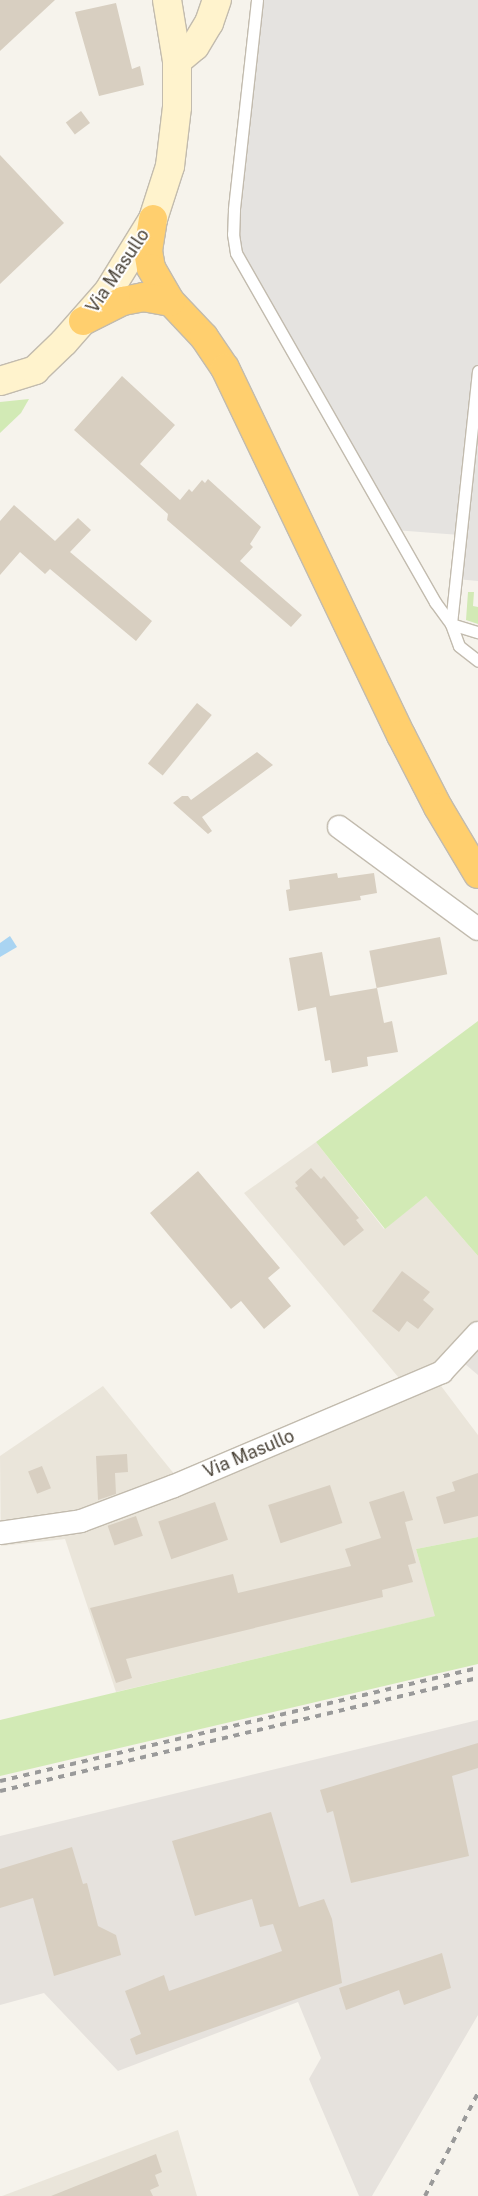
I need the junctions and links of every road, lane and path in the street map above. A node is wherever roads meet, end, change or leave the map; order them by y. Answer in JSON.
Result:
{"nodes":[{"id":1,"x":167,"y":0,"type":"edge"},
{"id":2,"x":217,"y":0,"type":"edge"},
{"id":3,"x":257,"y":0,"type":"edge"},
{"id":4,"x":176,"y":62,"type":"junction"},
{"id":5,"x":152,"y":219,"type":"junction"},
{"id":6,"x":171,"y":302,"type":"junction"},
{"id":7,"x":83,"y":321,"type":"junction"},
{"id":8,"x":478,"y":371,"type":"edge"},
{"id":9,"x":0,"y":380,"type":"edge"},
{"id":10,"x":451,"y":624,"type":"junction"},
{"id":11,"x":478,"y":632,"type":"edge"},
{"id":12,"x":478,"y":661,"type":"edge"},
{"id":13,"x":339,"y":827,"type":"dead end"},
{"id":14,"x":478,"y":874,"type":"edge"},
{"id":15,"x":478,"y":929,"type":"edge"},
{"id":16,"x":478,"y":1333,"type":"edge"},
{"id":17,"x":0,"y":1533,"type":"edge"}],
"edges":[{"from":1,"to":4,"type":"main road","name":"Via Masullo"},
{"from":2,"to":4,"type":"main road"},
{"from":3,"to":10,"type":"lane"},
{"from":4,"to":5,"type":"main road","name":"Via Masullo"},
{"from":5,"to":6,"type":"highway"},
{"from":5,"to":7,"type":"main road","name":"Via Masullo"},
{"from":6,"to":7,"type":"highway"},
{"from":6,"to":14,"type":"highway"},
{"from":7,"to":9,"type":"main road","name":"Via Masullo"},
{"from":8,"to":10,"type":"lane"},
{"from":10,"to":11,"type":"lane"},
{"from":10,"to":12,"type":"lane"},
{"from":13,"to":15,"type":"street"},
{"from":16,"to":17,"type":"street","name":"Via Masullo"}]}
